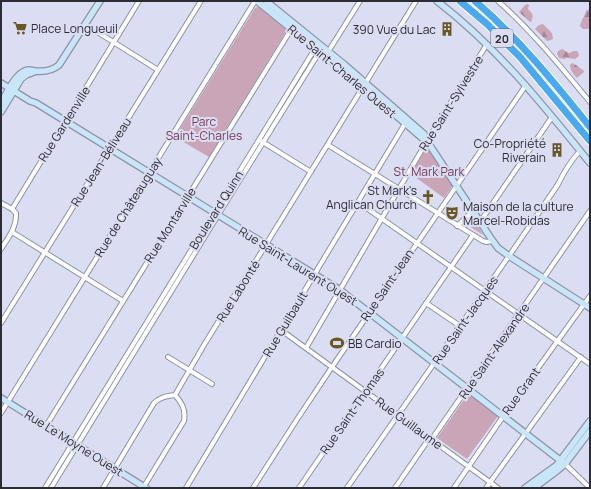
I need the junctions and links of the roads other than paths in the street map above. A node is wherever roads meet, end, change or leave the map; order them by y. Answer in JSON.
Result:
{"nodes":[{"id":1,"x":100,"y":1,"type":"edge"},
{"id":2,"x":140,"y":1,"type":"edge"},
{"id":3,"x":201,"y":1,"type":"edge"},
{"id":4,"x":256,"y":1,"type":"edge"},
{"id":5,"x":266,"y":1,"type":"edge"},
{"id":6,"x":360,"y":1,"type":"edge"},
{"id":7,"x":416,"y":1,"type":"edge"},
{"id":8,"x":437,"y":1,"type":"edge"},
{"id":9,"x":460,"y":1,"type":"edge"},
{"id":10,"x":475,"y":1,"type":"edge"},
{"id":11,"x":498,"y":1,"type":"edge"},
{"id":12,"x":293,"y":27,"type":"junction"},
{"id":13,"x":91,"y":28,"type":"dead end"},
{"id":14,"x":114,"y":42,"type":"junction"},
{"id":15,"x":487,"y":44,"type":"junction"},
{"id":16,"x":319,"y":47,"type":"junction"},
{"id":17,"x":328,"y":52,"type":"junction"},
{"id":18,"x":158,"y":70,"type":"junction"},
{"id":19,"x":1,"y":78,"type":"edge"},
{"id":20,"x":1,"y":83,"type":"edge"},
{"id":21,"x":364,"y":85,"type":"junction"},
{"id":22,"x":526,"y":85,"type":"junction"},
{"id":23,"x":13,"y":88,"type":"junction"},
{"id":24,"x":590,"y":102,"type":"edge"},
{"id":25,"x":1,"y":103,"type":"edge"},
{"id":26,"x":1,"y":112,"type":"edge"},
{"id":27,"x":552,"y":117,"type":"junction"},
{"id":28,"x":407,"y":121,"type":"junction"},
{"id":29,"x":65,"y":122,"type":"junction"},
{"id":30,"x":590,"y":127,"type":"edge"},
{"id":31,"x":261,"y":141,"type":"junction"},
{"id":32,"x":427,"y":141,"type":"junction"},
{"id":33,"x":590,"y":141,"type":"edge"},
{"id":34,"x":328,"y":145,"type":"junction"},
{"id":35,"x":110,"y":148,"type":"junction"},
{"id":36,"x":580,"y":151,"type":"junction"},
{"id":37,"x":590,"y":163,"type":"edge"},
{"id":38,"x":149,"y":172,"type":"junction"},
{"id":39,"x":310,"y":172,"type":"junction"},
{"id":40,"x":375,"y":174,"type":"junction"},
{"id":41,"x":456,"y":185,"type":"junction"},
{"id":42,"x":399,"y":189,"type":"junction"},
{"id":43,"x":188,"y":196,"type":"junction"},
{"id":44,"x":358,"y":202,"type":"junction"},
{"id":45,"x":1,"y":204,"type":"edge"},
{"id":46,"x":12,"y":209,"type":"junction"},
{"id":47,"x":473,"y":211,"type":"junction"},
{"id":48,"x":590,"y":211,"type":"edge"},
{"id":49,"x":437,"y":213,"type":"junction"},
{"id":50,"x":216,"y":214,"type":"junction"},
{"id":51,"x":382,"y":219,"type":"junction"},
{"id":52,"x":480,"y":222,"type":"junction"},
{"id":53,"x":457,"y":226,"type":"junction"},
{"id":54,"x":12,"y":232,"type":"junction"},
{"id":55,"x":473,"y":235,"type":"junction"},
{"id":56,"x":492,"y":241,"type":"junction"},
{"id":57,"x":416,"y":243,"type":"junction"},
{"id":58,"x":266,"y":245,"type":"junction"},
{"id":59,"x":1,"y":249,"type":"edge"},
{"id":60,"x":45,"y":252,"type":"junction"},
{"id":61,"x":509,"y":256,"type":"junction"},
{"id":62,"x":451,"y":267,"type":"junction"},
{"id":63,"x":314,"y":274,"type":"junction"},
{"id":64,"x":85,"y":277,"type":"junction"},
{"id":65,"x":544,"y":278,"type":"junction"},
{"id":66,"x":340,"y":290,"type":"junction"},
{"id":67,"x":485,"y":291,"type":"junction"},
{"id":68,"x":590,"y":296,"type":"edge"},
{"id":69,"x":123,"y":301,"type":"junction"},
{"id":70,"x":426,"y":304,"type":"junction"},
{"id":71,"x":584,"y":304,"type":"junction"},
{"id":72,"x":590,"y":308,"type":"edge"},
{"id":73,"x":369,"y":312,"type":"junction"},
{"id":74,"x":519,"y":314,"type":"junction"},
{"id":75,"x":1,"y":324,"type":"edge"},
{"id":76,"x":460,"y":326,"type":"junction"},
{"id":77,"x":281,"y":330,"type":"junction"},
{"id":78,"x":402,"y":338,"type":"junction"},
{"id":79,"x":558,"y":341,"type":"junction"},
{"id":80,"x":306,"y":348,"type":"junction"},
{"id":81,"x":581,"y":357,"type":"junction"},
{"id":82,"x":168,"y":358,"type":"dead end"},
{"id":83,"x":435,"y":363,"type":"junction"},
{"id":84,"x":590,"y":364,"type":"edge"},
{"id":85,"x":332,"y":367,"type":"junction"},
{"id":86,"x":189,"y":370,"type":"junction"},
{"id":87,"x":212,"y":384,"type":"dead end"},
{"id":88,"x":467,"y":388,"type":"junction"},
{"id":89,"x":365,"y":392,"type":"junction"},
{"id":90,"x":175,"y":395,"type":"junction"},
{"id":91,"x":1,"y":398,"type":"edge"},
{"id":92,"x":8,"y":402,"type":"junction"},
{"id":93,"x":1,"y":413,"type":"edge"},
{"id":94,"x":398,"y":415,"type":"junction"},
{"id":95,"x":503,"y":416,"type":"junction"},
{"id":96,"x":590,"y":421,"type":"edge"},
{"id":97,"x":46,"y":426,"type":"junction"},
{"id":98,"x":590,"y":431,"type":"edge"},
{"id":99,"x":525,"y":434,"type":"junction"},
{"id":100,"x":431,"y":439,"type":"junction"},
{"id":101,"x":75,"y":444,"type":"junction"},
{"id":102,"x":563,"y":463,"type":"junction"},
{"id":103,"x":468,"y":466,"type":"junction"},
{"id":104,"x":115,"y":469,"type":"junction"},
{"id":105,"x":490,"y":482,"type":"junction"},
{"id":106,"x":144,"y":487,"type":"edge"},
{"id":107,"x":45,"y":488,"type":"edge"},
{"id":108,"x":50,"y":488,"type":"edge"},
{"id":109,"x":103,"y":488,"type":"edge"},
{"id":110,"x":186,"y":488,"type":"edge"},
{"id":111,"x":253,"y":488,"type":"edge"},
{"id":112,"x":299,"y":488,"type":"edge"},
{"id":113,"x":347,"y":488,"type":"edge"},
{"id":114,"x":395,"y":488,"type":"edge"},
{"id":115,"x":454,"y":488,"type":"edge"},
{"id":116,"x":486,"y":488,"type":"edge"},
{"id":117,"x":498,"y":488,"type":"edge"},
{"id":118,"x":525,"y":488,"type":"edge"},
{"id":119,"x":534,"y":488,"type":"edge"},
{"id":120,"x":590,"y":488,"type":"edge"}],
"edges":[{"from":1,"to":23,"type":"street"},
{"from":2,"to":14,"type":"street","name":"Rue Gardenville"},
{"from":3,"to":18,"type":"street","name":"Rue Jean-Béliveau"},
{"from":4,"to":12,"type":"street","name":"Rue Saint-Charles Ouest"},
{"from":4,"to":38,"type":"street","name":"Rue de Châteauguay"},
{"from":5,"to":12,"type":"street","name":"Rue Saint-Charles Ouest"},
{"from":6,"to":17,"type":"street"},
{"from":7,"to":21,"type":"street","name":"Rue Labonté"},
{"from":8,"to":15,"type":"street"},
{"from":9,"to":33,"type":"highway","number":"20"},
{"from":10,"to":30,"type":"highway","number":"20"},
{"from":11,"to":24,"type":"street"},
{"from":12,"to":16,"type":"street","name":"Rue Saint-Charles Ouest"},
{"from":12,"to":43,"type":"street","name":"Rue Montarville"},
{"from":13,"to":14,"type":"street"},
{"from":14,"to":18,"type":"street"},
{"from":14,"to":29,"type":"street","name":"Rue Gardenville"},
{"from":15,"to":22,"type":"street"},
{"from":15,"to":32,"type":"street","name":"Rue Saint-Sylvestre"},
{"from":16,"to":17,"type":"street","name":"Rue Saint-Charles Ouest"},
{"from":16,"to":21,"type":"street","name":"Rue Saint-Charles Ouest"},
{"from":16,"to":31,"type":"street","name":"Boulevard Quinn"},
{"from":17,"to":21,"type":"street","name":"Rue Saint-Charles Ouest"},
{"from":18,"to":35,"type":"street","name":"Rue Jean-Béliveau"},
{"from":19,"to":23,"type":"street","name":"Rue Saint-Laurent Ouest"},
{"from":20,"to":23,"type":"street","name":"Rue Saint-Laurent Ouest"},
{"from":21,"to":28,"type":"street","name":"Rue Saint-Charles Ouest"},
{"from":21,"to":34,"type":"street","name":"Rue Labonté"},
{"from":22,"to":27,"type":"street"},
{"from":22,"to":41,"type":"street","name":"Rue Saint-Jean"},
{"from":23,"to":25,"type":"street"},
{"from":23,"to":26,"type":"street"},
{"from":23,"to":29,"type":"street","name":"Rue Saint-Laurent Ouest"},
{"from":27,"to":36,"type":"street"},
{"from":27,"to":52,"type":"street"},
{"from":28,"to":32,"type":"street","name":"Rue Saint-Charles Ouest"},
{"from":28,"to":40,"type":"street","name":"Rue Guilbault"},
{"from":29,"to":35,"type":"street","name":"Rue Saint-Laurent Ouest"},
{"from":29,"to":46,"type":"street","name":"Rue Gardenville"},
{"from":31,"to":39,"type":"street"},
{"from":31,"to":50,"type":"street","name":"Boulevard Quinn"},
{"from":32,"to":41,"type":"street","name":"Rue Saint-Charles Ouest"},
{"from":32,"to":42,"type":"street","name":"Rue Saint-Sylvestre"},
{"from":34,"to":39,"type":"street","name":"Rue Labonté"},
{"from":34,"to":40,"type":"street"},
{"from":35,"to":38,"type":"street","name":"Rue Saint-Laurent Ouest"},
{"from":35,"to":60,"type":"street","name":"Rue Jean-Béliveau"},
{"from":36,"to":37,"type":"street"},
{"from":36,"to":61,"type":"street","name":"Rue Saint-Jacques"},
{"from":38,"to":43,"type":"street","name":"Rue Saint-Laurent Ouest"},
{"from":38,"to":64,"type":"street","name":"Rue de Châteauguay"},
{"from":39,"to":58,"type":"street","name":"Rue Labonté"},
{"from":40,"to":42,"type":"street"},
{"from":40,"to":44,"type":"street","name":"Rue Guilbault"},
{"from":41,"to":47,"type":"street","name":"Rue Saint-Charles Ouest"},
{"from":41,"to":49,"type":"street","name":"Rue Saint-Jean"},
{"from":42,"to":49,"type":"street"},
{"from":42,"to":51,"type":"street","name":"Rue Saint-Sylvestre"},
{"from":43,"to":50,"type":"street","name":"Rue Saint-Laurent Ouest"},
{"from":43,"to":69,"type":"street","name":"Rue Montarville"},
{"from":44,"to":51,"type":"street"},
{"from":44,"to":63,"type":"street","name":"Rue Guilbault"},
{"from":45,"to":46,"type":"street"},
{"from":46,"to":54,"type":"street"},
{"from":47,"to":52,"type":"street","name":"Rue Saint-Charles Ouest"},
{"from":47,"to":53,"type":"street"},
{"from":48,"to":65,"type":"street","name":"Rue Saint-Alexandre"},
{"from":49,"to":53,"type":"street"},
{"from":49,"to":57,"type":"street","name":"Rue Saint-Jean"},
{"from":50,"to":58,"type":"street","name":"Rue Saint-Laurent Ouest"},
{"from":50,"to":101,"type":"street","name":"Boulevard Quinn"},
{"from":51,"to":57,"type":"street"},
{"from":51,"to":66,"type":"street","name":"Rue Saint-Sylvestre"},
{"from":52,"to":56,"type":"street","name":"Rue Saint-Charles Ouest"},
{"from":53,"to":55,"type":"street"},
{"from":54,"to":59,"type":"street"},
{"from":54,"to":60,"type":"street"},
{"from":55,"to":56,"type":"street"},
{"from":55,"to":62,"type":"street","name":"Rue Saint-Thomas"},
{"from":56,"to":61,"type":"street","name":"Rue Saint-Charles Ouest"},
{"from":57,"to":62,"type":"street"},
{"from":57,"to":73,"type":"street","name":"Rue Saint-Jean"},
{"from":58,"to":63,"type":"street","name":"Rue Saint-Laurent Ouest"},
{"from":58,"to":86,"type":"street","name":"Rue Labonté"},
{"from":60,"to":64,"type":"street"},
{"from":60,"to":75,"type":"street","name":"Rue Jean-Béliveau"},
{"from":61,"to":65,"type":"street","name":"Rue Saint-Charles Ouest"},
{"from":61,"to":67,"type":"street","name":"Rue Saint-Jacques"},
{"from":62,"to":67,"type":"street"},
{"from":62,"to":70,"type":"street","name":"Rue Saint-Thomas"},
{"from":63,"to":66,"type":"street","name":"Rue Saint-Laurent Ouest"},
{"from":63,"to":77,"type":"street","name":"Rue Guilbault"},
{"from":64,"to":69,"type":"street"},
{"from":64,"to":92,"type":"street","name":"Rue de Châteauguay"},
{"from":65,"to":71,"type":"street","name":"Rue Saint-Charles Ouest"},
{"from":65,"to":74,"type":"street","name":"Rue Saint-Alexandre"},
{"from":66,"to":73,"type":"street","name":"Rue Saint-Laurent Ouest"},
{"from":66,"to":80,"type":"street","name":"Rue Saint-Sylvestre"},
{"from":67,"to":74,"type":"street"},
{"from":67,"to":76,"type":"street","name":"Rue Saint-Jacques"},
{"from":68,"to":71,"type":"street","name":"Rue Grant"},
{"from":69,"to":97,"type":"street","name":"Rue Montarville"},
{"from":70,"to":76,"type":"street"},
{"from":70,"to":78,"type":"street","name":"Rue Saint-Thomas"},
{"from":71,"to":72,"type":"street","name":"Rue Saint-Charles Ouest"},
{"from":71,"to":79,"type":"street","name":"Rue Grant"},
{"from":73,"to":78,"type":"street","name":"Rue Saint-Laurent Ouest"},
{"from":73,"to":85,"type":"street","name":"Rue Saint-Jean"},
{"from":74,"to":79,"type":"street"},
{"from":74,"to":88,"type":"street","name":"Rue Saint-Alexandre"},
{"from":76,"to":83,"type":"street","name":"Rue Saint-Jacques"},
{"from":77,"to":80,"type":"street","name":"Rue Guillaume"},
{"from":77,"to":110,"type":"street","name":"Rue Guilbault"},
{"from":78,"to":83,"type":"street","name":"Rue Saint-Laurent Ouest"},
{"from":78,"to":89,"type":"street","name":"Rue Saint-Thomas"},
{"from":79,"to":81,"type":"street"},
{"from":79,"to":95,"type":"street","name":"Rue Grant"},
{"from":80,"to":85,"type":"street","name":"Rue Guillaume"},
{"from":81,"to":84,"type":"street"},
{"from":81,"to":99,"type":"street"},
{"from":82,"to":86,"type":"street"},
{"from":83,"to":88,"type":"street","name":"Rue Saint-Laurent Ouest"},
{"from":83,"to":94,"type":"street","name":"Rue Saint-Jacques"},
{"from":85,"to":89,"type":"street","name":"Rue Guillaume"},
{"from":85,"to":111,"type":"street","name":"Rue Saint-Jean"},
{"from":86,"to":87,"type":"street"},
{"from":86,"to":90,"type":"street","name":"Rue Labonté"},
{"from":88,"to":95,"type":"street","name":"Rue Saint-Laurent Ouest"},
{"from":88,"to":100,"type":"street","name":"Rue Saint-Alexandre"},
{"from":89,"to":94,"type":"street","name":"Rue Guillaume"},
{"from":89,"to":112,"type":"street","name":"Rue Saint-Thomas"},
{"from":90,"to":104,"type":"street"},
{"from":90,"to":106,"type":"street"},
{"from":91,"to":92,"type":"street","name":"Rue Le Moyne Ouest"},
{"from":92,"to":93,"type":"street","name":"Rue de Châteauguay"},
{"from":92,"to":97,"type":"street","name":"Rue Le Moyne Ouest"},
{"from":94,"to":100,"type":"street","name":"Rue Guillaume"},
{"from":94,"to":113,"type":"street","name":"Rue Saint-Jacques"},
{"from":95,"to":99,"type":"street","name":"Rue Saint-Laurent Ouest"},
{"from":95,"to":103,"type":"street","name":"Rue Grant"},
{"from":96,"to":102,"type":"street"},
{"from":97,"to":101,"type":"street","name":"Rue Le Moyne Ouest"},
{"from":98,"to":102,"type":"street"},
{"from":99,"to":102,"type":"street","name":"Rue Saint-Laurent Ouest"},
{"from":99,"to":105,"type":"street"},
{"from":100,"to":103,"type":"street","name":"Rue Guillaume"},
{"from":100,"to":114,"type":"street","name":"Rue Saint-Alexandre"},
{"from":101,"to":104,"type":"street","name":"Rue Le Moyne Ouest"},
{"from":101,"to":107,"type":"street","name":"Boulevard Quinn"},
{"from":101,"to":108,"type":"street","name":"Boulevard Quinn"},
{"from":102,"to":118,"type":"street"},
{"from":102,"to":119,"type":"street"},
{"from":102,"to":120,"type":"street"},
{"from":103,"to":105,"type":"street","name":"Rue Guillaume"},
{"from":103,"to":115,"type":"street","name":"Rue Grant"},
{"from":104,"to":106,"type":"street","name":"Rue Le Moyne Ouest"},
{"from":104,"to":109,"type":"street"},
{"from":105,"to":116,"type":"street"},
{"from":105,"to":117,"type":"street","name":"Rue Guillaume"}]}
